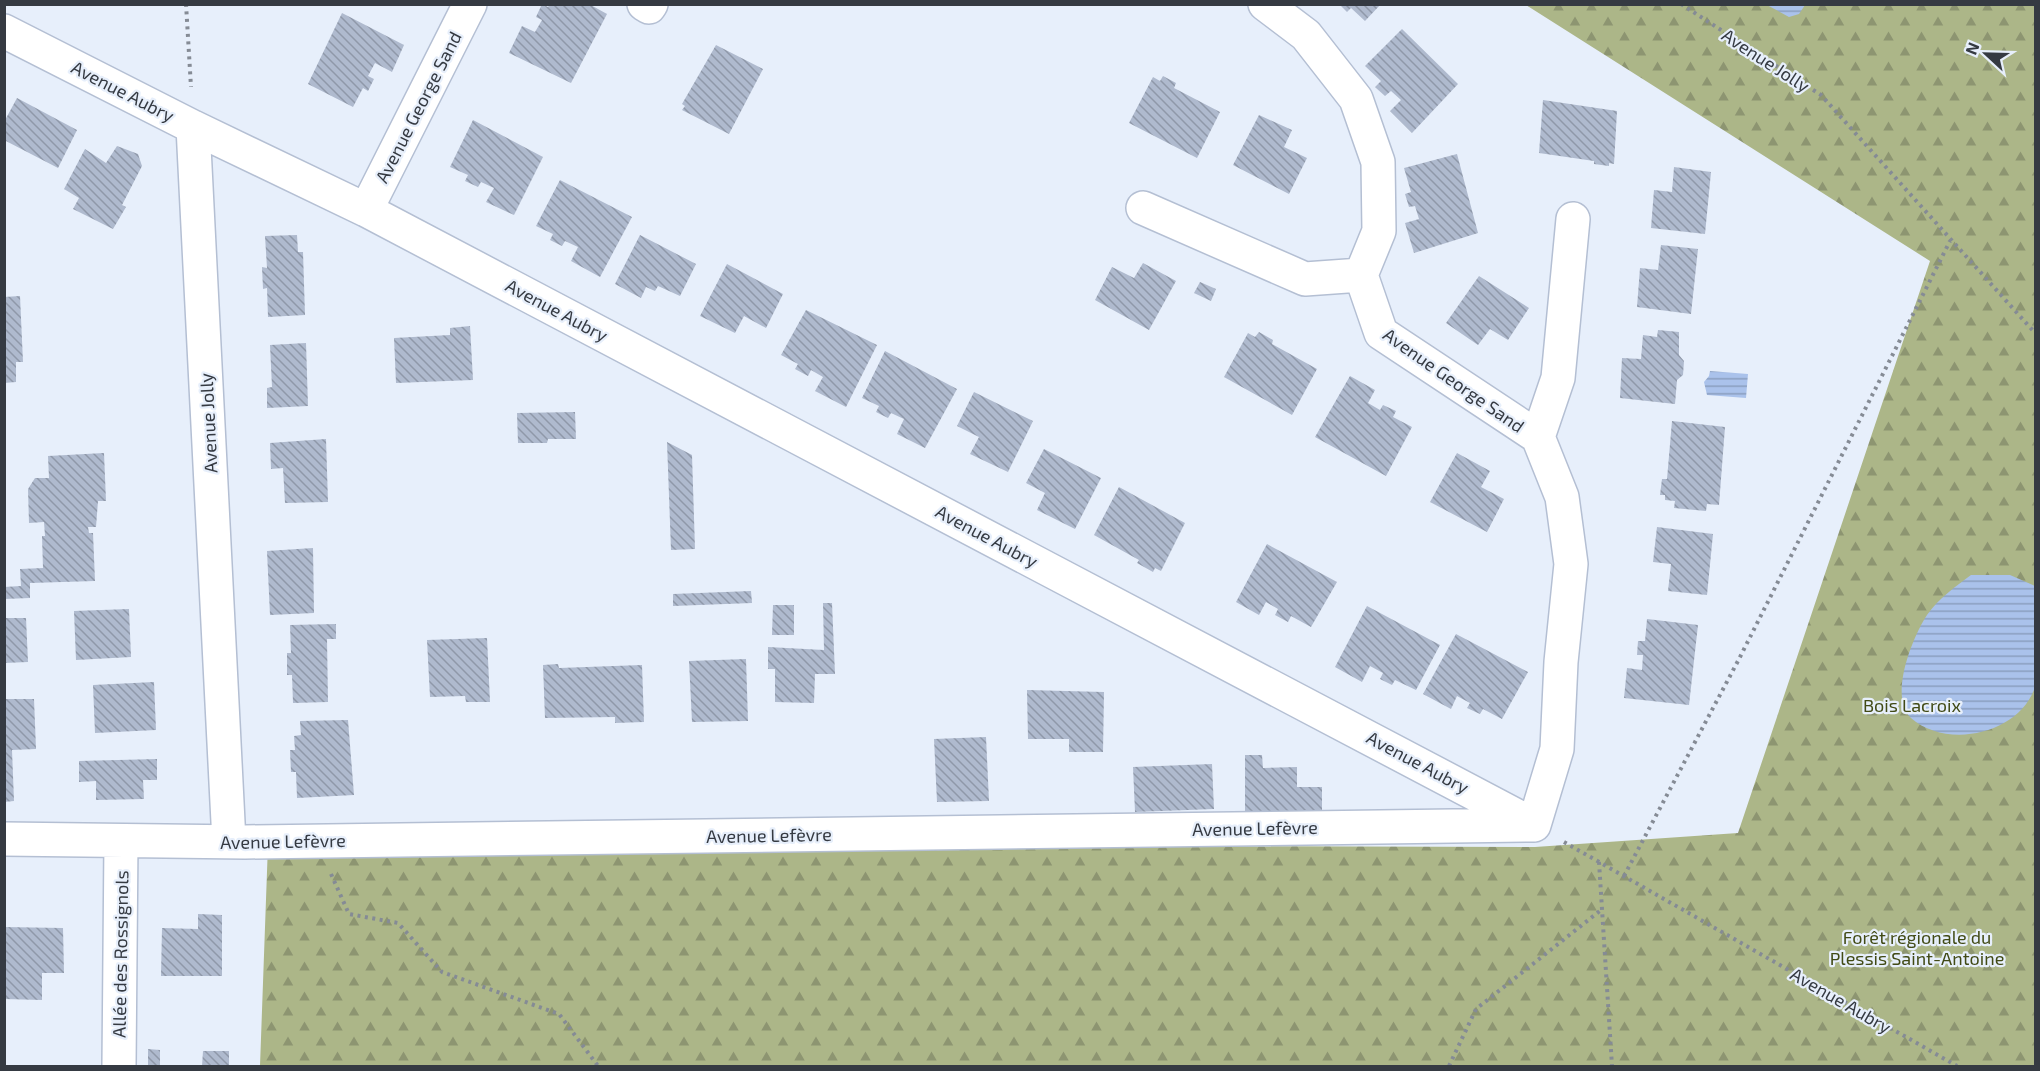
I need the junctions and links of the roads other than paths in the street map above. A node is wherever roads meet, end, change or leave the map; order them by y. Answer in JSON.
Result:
{"nodes":[{"id":1,"x":470,"y":4,"type":"edge"},
{"id":2,"x":644,"y":4,"type":"edge"},
{"id":3,"x":651,"y":4,"type":"edge"},
{"id":4,"x":1265,"y":4,"type":"edge"},
{"id":5,"x":4,"y":31,"type":"edge"},
{"id":6,"x":193,"y":127,"type":"junction"},
{"id":7,"x":1143,"y":208,"type":"dead end"},
{"id":8,"x":366,"y":210,"type":"junction"},
{"id":9,"x":1574,"y":219,"type":"dead end"},
{"id":10,"x":1361,"y":275,"type":"junction"},
{"id":11,"x":1538,"y":437,"type":"junction"},
{"id":12,"x":1534,"y":825,"type":"junction"},
{"id":13,"x":4,"y":839,"type":"edge"},
{"id":14,"x":121,"y":841,"type":"junction"},
{"id":15,"x":229,"y":842,"type":"junction"},
{"id":16,"x":119,"y":1066,"type":"edge"}],
"edges":[{"from":1,"to":8,"type":"street","name":"Avenue George Sand"},
{"from":2,"to":3,"type":"street"},
{"from":4,"to":10,"type":"street"},
{"from":5,"to":6,"type":"street","name":"Avenue Aubry"},
{"from":6,"to":8,"type":"street","name":"Avenue Aubry"},
{"from":6,"to":15,"type":"street","name":"Avenue Jolly"},
{"from":7,"to":10,"type":"street"},
{"from":8,"to":12,"type":"street","name":"Avenue Aubry"},
{"from":9,"to":11,"type":"street"},
{"from":10,"to":11,"type":"street","name":"Avenue George Sand"},
{"from":11,"to":12,"type":"street","name":"Avenue George Sand"},
{"from":12,"to":15,"type":"street","name":"Avenue Lefèvre"},
{"from":13,"to":14,"type":"street","name":"Avenue Lefèvre"},
{"from":14,"to":15,"type":"street","name":"Avenue Lefèvre"},
{"from":14,"to":16,"type":"street","name":"Allée des Rossignols"}]}
